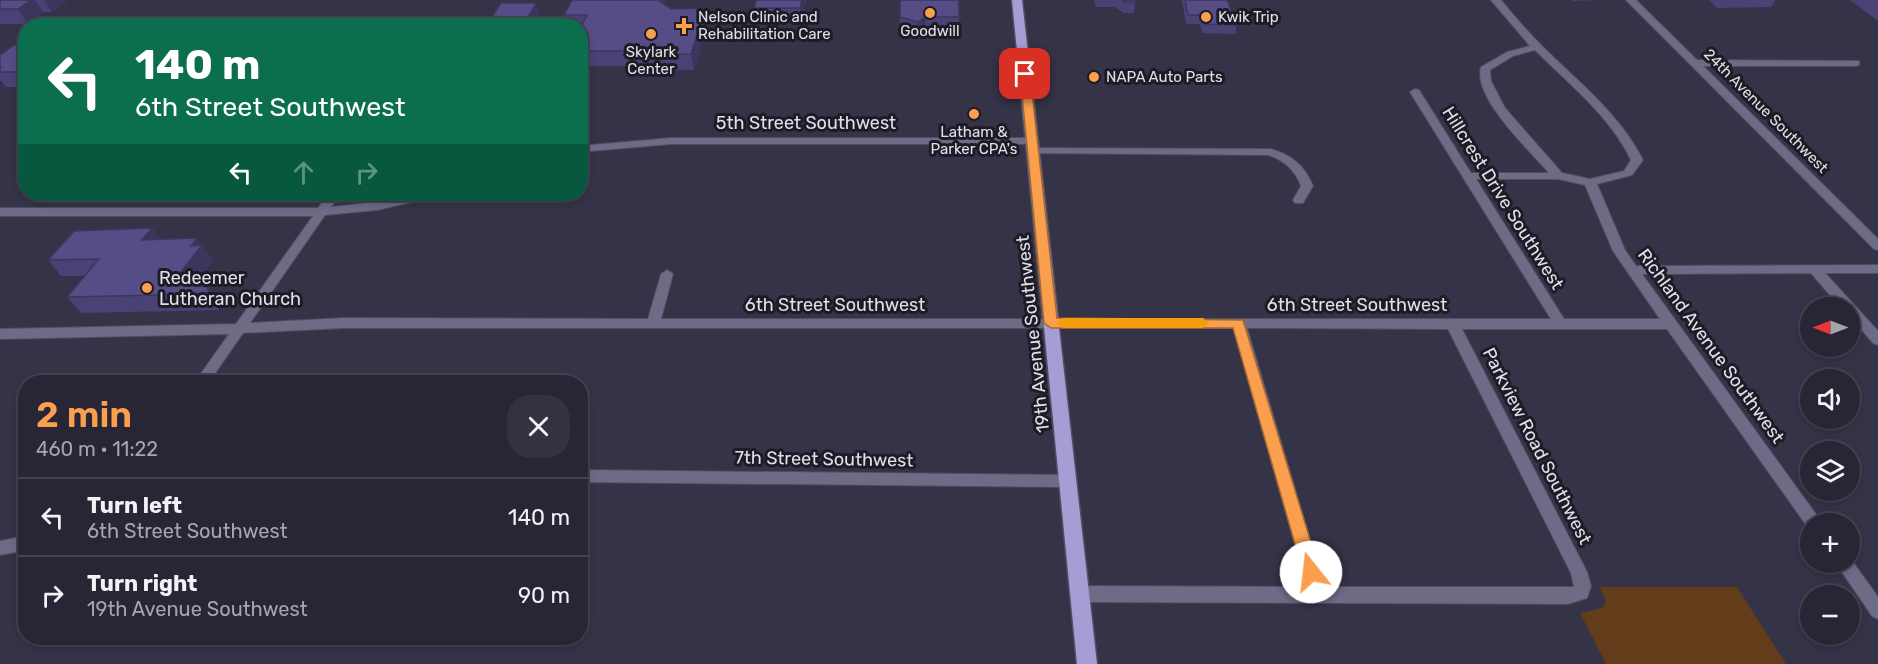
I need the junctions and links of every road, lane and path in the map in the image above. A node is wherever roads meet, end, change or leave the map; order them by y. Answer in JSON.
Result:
{"nodes":[{"id":1,"x":1017,"y":0,"type":"edge"},
{"id":2,"x":1496,"y":0,"type":"edge"},
{"id":3,"x":1631,"y":0,"type":"edge"},
{"id":4,"x":1537,"y":47,"type":"junction"},
{"id":5,"x":1695,"y":63,"type":"junction"},
{"id":6,"x":1855,"y":63,"type":"dead end"},
{"id":7,"x":1416,"y":92,"type":"dead end"},
{"id":8,"x":1033,"y":146,"type":"junction"},
{"id":9,"x":588,"y":148,"type":"edge"},
{"id":10,"x":1467,"y":176,"type":"junction"},
{"id":11,"x":1558,"y":176,"type":"junction"},
{"id":12,"x":1590,"y":182,"type":"junction"},
{"id":13,"x":1299,"y":200,"type":"dead end"},
{"id":14,"x":329,"y":201,"type":"edge"},
{"id":15,"x":399,"y":201,"type":"edge"},
{"id":16,"x":0,"y":212,"type":"edge"},
{"id":17,"x":322,"y":212,"type":"junction"},
{"id":18,"x":1878,"y":246,"type":"edge"},
{"id":19,"x":1814,"y":269,"type":"junction"},
{"id":20,"x":1878,"y":269,"type":"edge"},
{"id":21,"x":1632,"y":270,"type":"junction"},
{"id":22,"x":668,"y":274,"type":"dead end"},
{"id":23,"x":1839,"y":297,"type":"edge"},
{"id":24,"x":1860,"y":320,"type":"edge"},
{"id":25,"x":1560,"y":322,"type":"junction"},
{"id":26,"x":653,"y":323,"type":"junction"},
{"id":27,"x":1051,"y":323,"type":"junction"},
{"id":28,"x":1239,"y":323,"type":"junction"},
{"id":29,"x":1452,"y":323,"type":"junction"},
{"id":30,"x":1671,"y":324,"type":"junction"},
{"id":31,"x":240,"y":328,"type":"junction"},
{"id":32,"x":0,"y":333,"type":"edge"},
{"id":33,"x":1878,"y":340,"type":"edge"},
{"id":34,"x":207,"y":375,"type":"edge"},
{"id":35,"x":588,"y":476,"type":"edge"},
{"id":36,"x":1068,"y":481,"type":"junction"},
{"id":37,"x":1807,"y":513,"type":"edge"},
{"id":38,"x":18,"y":545,"type":"edge"},
{"id":39,"x":2,"y":550,"type":"edge"},
{"id":40,"x":1851,"y":573,"type":"edge"},
{"id":41,"x":1079,"y":594,"type":"junction"},
{"id":42,"x":1318,"y":595,"type":"junction"},
{"id":43,"x":1878,"y":610,"type":"edge"},
{"id":44,"x":1087,"y":664,"type":"edge"}],
"edges":[{"from":1,"to":8,"type":"main road","name":"19th Avenue Southwest"},
{"from":2,"to":4,"type":"street"},
{"from":3,"to":5,"type":"street","name":"24th Avenue Southwest"},
{"from":4,"to":11,"type":"street"},
{"from":4,"to":12,"type":"street"},
{"from":5,"to":6,"type":"street"},
{"from":5,"to":18,"type":"street","name":"24th Avenue Southwest"},
{"from":7,"to":10,"type":"street","name":"Hillcrest Drive Southwest"},
{"from":8,"to":9,"type":"street","name":"5th Street Southwest"},
{"from":8,"to":13,"type":"street","name":"5th Street Southwest"},
{"from":8,"to":27,"type":"main road","name":"19th Avenue Southwest"},
{"from":10,"to":11,"type":"street"},
{"from":10,"to":25,"type":"street","name":"Hillcrest Drive Southwest"},
{"from":11,"to":12,"type":"street"},
{"from":12,"to":21,"type":"street","name":"Richland Avenue Southwest"},
{"from":14,"to":17,"type":"street"},
{"from":15,"to":17,"type":"street"},
{"from":16,"to":17,"type":"street"},
{"from":17,"to":31,"type":"street"},
{"from":19,"to":20,"type":"street"},
{"from":19,"to":21,"type":"street"},
{"from":19,"to":23,"type":"street"},
{"from":21,"to":30,"type":"street","name":"Richland Avenue Southwest"},
{"from":22,"to":26,"type":"street"},
{"from":24,"to":33,"type":"street"},
{"from":25,"to":29,"type":"street","name":"6th Street Southwest"},
{"from":25,"to":30,"type":"street","name":"6th Street Southwest"},
{"from":26,"to":27,"type":"street","name":"6th Street Southwest"},
{"from":26,"to":31,"type":"street","name":"6th Street Southwest"},
{"from":27,"to":28,"type":"street","name":"6th Street Southwest"},
{"from":27,"to":36,"type":"main road","name":"19th Avenue Southwest"},
{"from":28,"to":29,"type":"street","name":"6th Street Southwest"},
{"from":28,"to":42,"type":"street"},
{"from":29,"to":42,"type":"street","name":"Parkview Road Southwest"},
{"from":30,"to":37,"type":"street","name":"Richland Avenue Southwest"},
{"from":31,"to":32,"type":"street","name":"6th Street Southwest"},
{"from":31,"to":34,"type":"street"},
{"from":35,"to":36,"type":"street","name":"7th Street Southwest"},
{"from":36,"to":41,"type":"main road","name":"19th Avenue Southwest"},
{"from":38,"to":39,"type":"street"},
{"from":40,"to":43,"type":"street"},
{"from":41,"to":42,"type":"street"},
{"from":41,"to":44,"type":"main road","name":"19th Avenue Southwest"}]}
